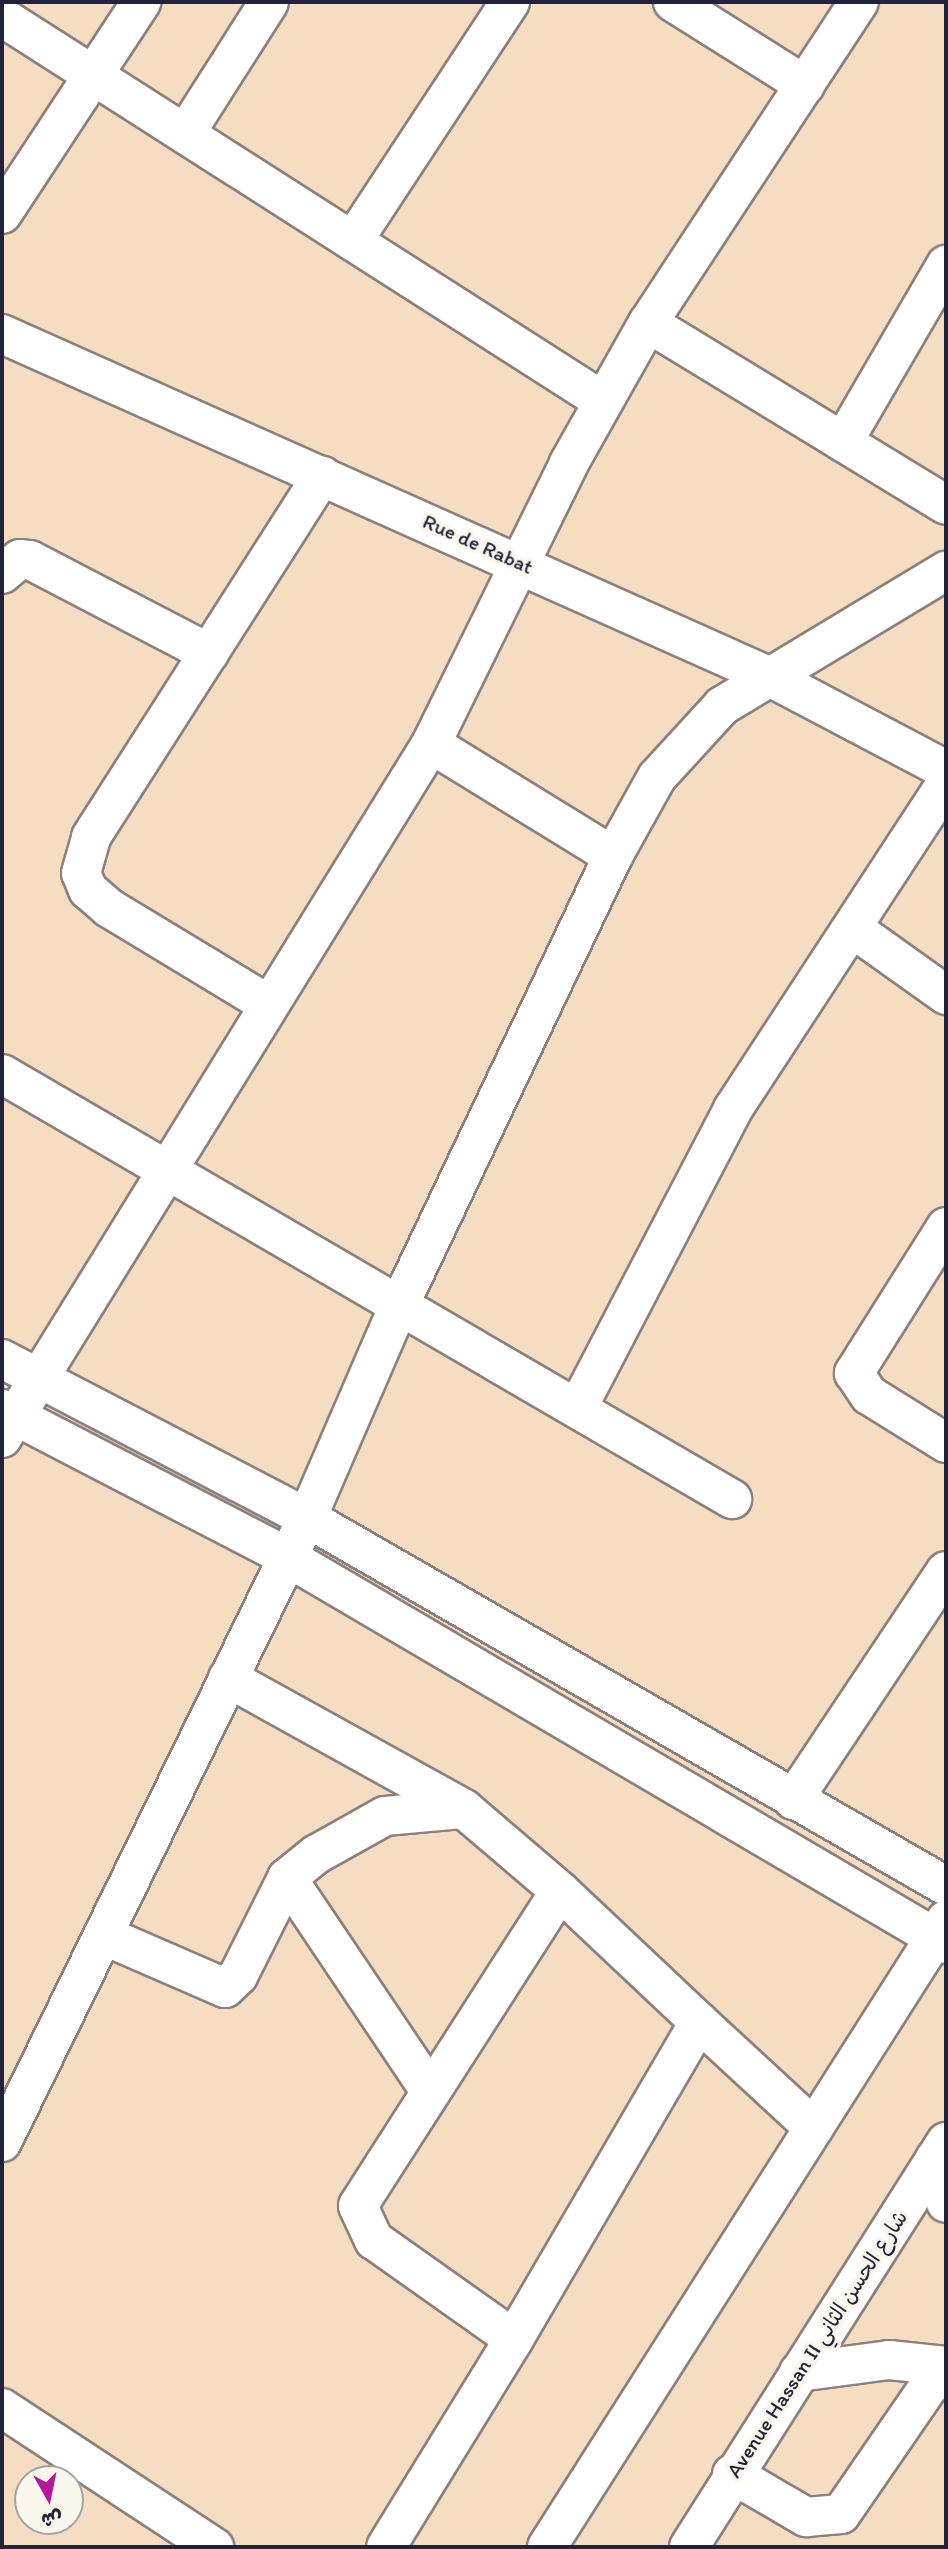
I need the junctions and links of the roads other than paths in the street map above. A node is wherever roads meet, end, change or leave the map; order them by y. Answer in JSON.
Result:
{"nodes":[{"id":1,"x":141,"y":2,"type":"edge"},
{"id":2,"x":270,"y":2,"type":"edge"},
{"id":3,"x":510,"y":2,"type":"edge"},
{"id":4,"x":673,"y":2,"type":"edge"},
{"id":5,"x":859,"y":2,"type":"edge"},
{"id":6,"x":2,"y":17,"type":"edge"},
{"id":7,"x":93,"y":75,"type":"junction"},
{"id":8,"x":804,"y":85,"type":"junction"},
{"id":9,"x":185,"y":134,"type":"junction"},
{"id":10,"x":2,"y":214,"type":"edge"},
{"id":11,"x":353,"y":242,"type":"junction"},
{"id":12,"x":946,"y":265,"type":"edge"},
{"id":13,"x":648,"y":323,"type":"junction"},
{"id":14,"x":2,"y":334,"type":"edge"},
{"id":15,"x":603,"y":401,"type":"junction"},
{"id":16,"x":843,"y":442,"type":"junction"},
{"id":17,"x":322,"y":476,"type":"junction"},
{"id":18,"x":946,"y":505,"type":"edge"},
{"id":19,"x":521,"y":562,"type":"junction"},
{"id":20,"x":946,"y":571,"type":"edge"},
{"id":21,"x":2,"y":574,"type":"edge"},
{"id":22,"x":209,"y":653,"type":"junction"},
{"id":23,"x":766,"y":675,"type":"junction"},
{"id":24,"x":431,"y":744,"type":"junction"},
{"id":25,"x":946,"y":770,"type":"edge"},
{"id":26,"x":946,"y":783,"type":"edge"},
{"id":27,"x":613,"y":856,"type":"junction"},
{"id":28,"x":855,"y":930,"type":"junction"},
{"id":29,"x":946,"y":995,"type":"edge"},
{"id":30,"x":266,"y":1003,"type":"junction"},
{"id":31,"x":2,"y":1074,"type":"edge"},
{"id":32,"x":165,"y":1166,"type":"junction"},
{"id":33,"x":946,"y":1227,"type":"edge"},
{"id":34,"x":398,"y":1308,"type":"junction"},
{"id":35,"x":2,"y":1359,"type":"edge"},
{"id":36,"x":37,"y":1377,"type":"junction"},
{"id":37,"x":578,"y":1408,"type":"junction"},
{"id":38,"x":7,"y":1422,"type":"edge"},
{"id":39,"x":946,"y":1443,"type":"edge"},
{"id":40,"x":732,"y":1499,"type":"dead end"},
{"id":41,"x":307,"y":1518,"type":"junction"},
{"id":42,"x":287,"y":1557,"type":"junction"},
{"id":43,"x":946,"y":1571,"type":"edge"},
{"id":44,"x":228,"y":1678,"type":"junction"},
{"id":45,"x":793,"y":1800,"type":"junction"},
{"id":46,"x":464,"y":1809,"type":"junction"},
{"id":47,"x":287,"y":1878,"type":"junction"},
{"id":48,"x":946,"y":1886,"type":"edge"},
{"id":49,"x":560,"y":1891,"type":"junction"},
{"id":50,"x":943,"y":1934,"type":"edge"},
{"id":51,"x":103,"y":1935,"type":"junction"},
{"id":52,"x":699,"y":2022,"type":"junction"},
{"id":53,"x":430,"y":2091,"type":"junction"},
{"id":54,"x":5,"y":2125,"type":"edge"},
{"id":55,"x":814,"y":2128,"type":"junction"},
{"id":56,"x":941,"y":2151,"type":"edge"},
{"id":57,"x":946,"y":2203,"type":"edge"},
{"id":58,"x":514,"y":2339,"type":"junction"},
{"id":59,"x":946,"y":2366,"type":"edge"},
{"id":60,"x":799,"y":2372,"type":"junction"},
{"id":61,"x":946,"y":2374,"type":"edge"},
{"id":62,"x":2,"y":2408,"type":"edge"},
{"id":63,"x":732,"y":2474,"type":"junction"},
{"id":64,"x":214,"y":2547,"type":"edge"},
{"id":65,"x":386,"y":2547,"type":"edge"},
{"id":66,"x":547,"y":2547,"type":"edge"},
{"id":67,"x":689,"y":2547,"type":"edge"}],
"edges":[{"from":1,"to":7,"type":"street"},
{"from":2,"to":9,"type":"street"},
{"from":3,"to":11,"type":"street"},
{"from":4,"to":8,"type":"street"},
{"from":5,"to":8,"type":"street"},
{"from":6,"to":7,"type":"street"},
{"from":7,"to":9,"type":"street"},
{"from":7,"to":10,"type":"street"},
{"from":8,"to":13,"type":"street"},
{"from":9,"to":11,"type":"street"},
{"from":11,"to":15,"type":"street"},
{"from":12,"to":16,"type":"street"},
{"from":13,"to":15,"type":"street"},
{"from":13,"to":16,"type":"street"},
{"from":14,"to":17,"type":"street","name":"Rue de Rabat"},
{"from":15,"to":19,"type":"street"},
{"from":16,"to":18,"type":"street"},
{"from":17,"to":19,"type":"street","name":"Rue de Rabat"},
{"from":17,"to":22,"type":"street"},
{"from":19,"to":23,"type":"street","name":"Rue de Rabat"},
{"from":19,"to":24,"type":"street"},
{"from":20,"to":23,"type":"street"},
{"from":21,"to":22,"type":"street"},
{"from":22,"to":30,"type":"street"},
{"from":23,"to":25,"type":"street","name":"Rue de Rabat"},
{"from":23,"to":27,"type":"street"},
{"from":24,"to":27,"type":"street"},
{"from":24,"to":30,"type":"street"},
{"from":26,"to":28,"type":"street"},
{"from":27,"to":34,"type":"street"},
{"from":28,"to":29,"type":"street"},
{"from":28,"to":37,"type":"street"},
{"from":30,"to":32,"type":"street"},
{"from":31,"to":32,"type":"street"},
{"from":32,"to":34,"type":"street"},
{"from":32,"to":36,"type":"street"},
{"from":33,"to":39,"type":"street"},
{"from":34,"to":37,"type":"street"},
{"from":34,"to":41,"type":"street"},
{"from":35,"to":36,"type":"street"},
{"from":36,"to":38,"type":"street"},
{"from":36,"to":41,"type":"street"},
{"from":37,"to":40,"type":"street"},
{"from":38,"to":42,"type":"street"},
{"from":41,"to":42,"type":"street"},
{"from":41,"to":45,"type":"street"},
{"from":42,"to":44,"type":"street"},
{"from":42,"to":50,"type":"street"},
{"from":43,"to":45,"type":"street"},
{"from":44,"to":46,"type":"street"},
{"from":44,"to":51,"type":"street"},
{"from":45,"to":48,"type":"street"},
{"from":46,"to":47,"type":"street"},
{"from":46,"to":49,"type":"street"},
{"from":47,"to":51,"type":"street"},
{"from":47,"to":53,"type":"street"},
{"from":49,"to":52,"type":"street"},
{"from":49,"to":53,"type":"street"},
{"from":50,"to":55,"type":"street"},
{"from":51,"to":54,"type":"street"},
{"from":52,"to":55,"type":"street"},
{"from":52,"to":58,"type":"street"},
{"from":53,"to":58,"type":"street"},
{"from":55,"to":66,"type":"street"},
{"from":56,"to":57,"type":"street"},
{"from":56,"to":60,"type":"street","name":"Avenue Hassan II شارع الحسن الثاني"},
{"from":58,"to":65,"type":"street"},
{"from":59,"to":60,"type":"street"},
{"from":60,"to":63,"type":"street","name":"Avenue Hassan II شارع الحسن الثاني"},
{"from":61,"to":63,"type":"street"},
{"from":62,"to":64,"type":"street"},
{"from":63,"to":67,"type":"street","name":"Avenue Hassan II شارع الحسن الثاني"}]}
